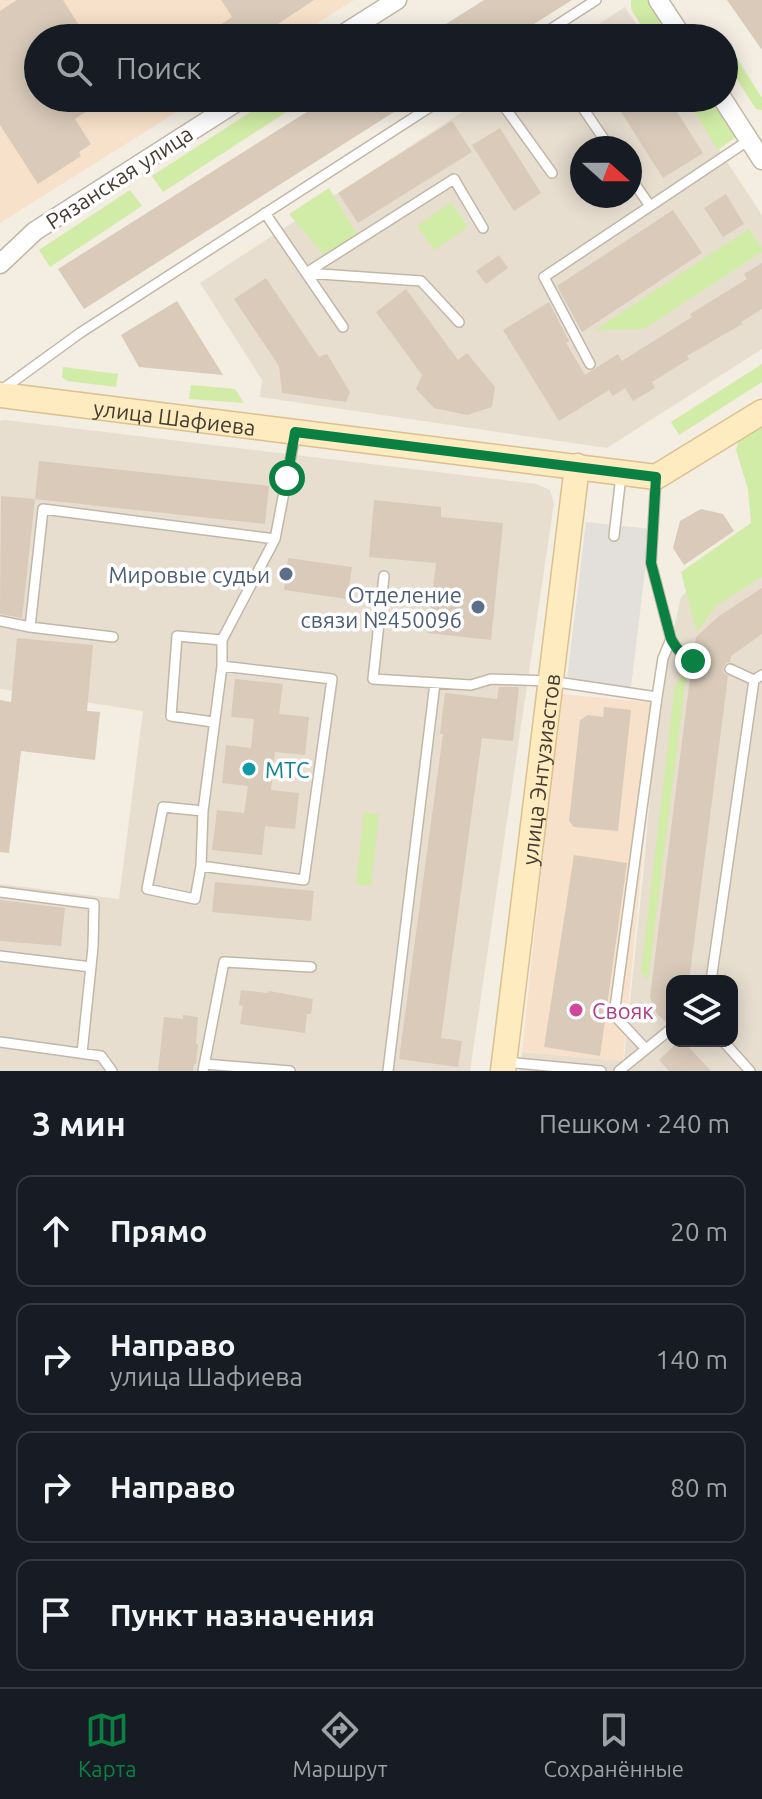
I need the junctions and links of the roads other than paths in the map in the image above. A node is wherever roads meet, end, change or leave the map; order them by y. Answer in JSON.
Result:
{"nodes":[{"id":1,"x":397,"y":0,"type":"edge"},
{"id":2,"x":596,"y":0,"type":"edge"},
{"id":3,"x":658,"y":0,"type":"edge"},
{"id":4,"x":359,"y":24,"type":"edge"},
{"id":5,"x":559,"y":24,"type":"edge"},
{"id":6,"x":674,"y":24,"type":"edge"},
{"id":7,"x":221,"y":112,"type":"edge"},
{"id":8,"x":422,"y":112,"type":"edge"},
{"id":9,"x":508,"y":112,"type":"edge"},
{"id":10,"x":586,"y":112,"type":"edge"},
{"id":11,"x":731,"y":112,"type":"edge"},
{"id":12,"x":602,"y":136,"type":"edge"},
{"id":13,"x":749,"y":140,"type":"junction"},
{"id":14,"x":762,"y":160,"type":"edge"},
{"id":15,"x":552,"y":173,"type":"dead end"},
{"id":16,"x":642,"y":194,"type":"edge"},
{"id":17,"x":650,"y":206,"type":"junction"},
{"id":18,"x":265,"y":213,"type":"junction"},
{"id":19,"x":483,"y":228,"type":"dead end"},
{"id":20,"x":1,"y":260,"type":"edge"},
{"id":21,"x":306,"y":273,"type":"junction"},
{"id":22,"x":459,"y":322,"type":"dead end"},
{"id":23,"x":343,"y":327,"type":"dead end"},
{"id":24,"x":590,"y":364,"type":"dead end"},
{"id":25,"x":0,"y":393,"type":"edge"},
{"id":26,"x":762,"y":412,"type":"edge"},
{"id":27,"x":295,"y":432,"type":"junction"},
{"id":28,"x":577,"y":466,"type":"junction"},
{"id":29,"x":622,"y":473,"type":"junction"},
{"id":30,"x":656,"y":477,"type":"junction"},
{"id":31,"x":614,"y":536,"type":"dead end"},
{"id":32,"x":275,"y":539,"type":"junction"},
{"id":33,"x":384,"y":576,"type":"dead end"},
{"id":34,"x":0,"y":621,"type":"edge"},
{"id":35,"x":30,"y":627,"type":"junction"},
{"id":36,"x":113,"y":637,"type":"dead end"},
{"id":37,"x":671,"y":639,"type":"junction"},
{"id":38,"x":222,"y":640,"type":"junction"},
{"id":39,"x":693,"y":661,"type":"dead end"},
{"id":40,"x":222,"y":666,"type":"junction"},
{"id":41,"x":730,"y":669,"type":"dead end"},
{"id":42,"x":758,"y":678,"type":"edge"},
{"id":43,"x":550,"y":681,"type":"junction"},
{"id":44,"x":435,"y":683,"type":"junction"},
{"id":45,"x":657,"y":697,"type":"junction"},
{"id":46,"x":213,"y":722,"type":"junction"},
{"id":47,"x":203,"y":811,"type":"junction"},
{"id":48,"x":201,"y":866,"type":"junction"},
{"id":49,"x":0,"y":892,"type":"edge"},
{"id":50,"x":0,"y":956,"type":"edge"},
{"id":51,"x":91,"y":967,"type":"junction"},
{"id":52,"x":311,"y":967,"type":"dead end"},
{"id":53,"x":712,"y":975,"type":"edge"},
{"id":54,"x":666,"y":1032,"type":"edge"},
{"id":55,"x":0,"y":1042,"type":"edge"},
{"id":56,"x":728,"y":1047,"type":"edge"},
{"id":57,"x":645,"y":1048,"type":"junction"},
{"id":58,"x":82,"y":1053,"type":"junction"},
{"id":59,"x":503,"y":1066,"type":"edge"},
{"id":60,"x":204,"y":1068,"type":"edge"},
{"id":61,"x":112,"y":1071,"type":"edge"},
{"id":62,"x":290,"y":1071,"type":"edge"},
{"id":63,"x":388,"y":1071,"type":"edge"},
{"id":64,"x":601,"y":1071,"type":"edge"},
{"id":65,"x":619,"y":1071,"type":"edge"},
{"id":66,"x":750,"y":1071,"type":"edge"}],
"edges":[{"from":1,"to":4,"type":"street"},
{"from":2,"to":5,"type":"lane"},
{"from":3,"to":6,"type":"street"},
{"from":7,"to":20,"type":"street","name":"Рязанская улица"},
{"from":8,"to":18,"type":"lane"},
{"from":9,"to":15,"type":"lane"},
{"from":10,"to":12,"type":"lane"},
{"from":11,"to":13,"type":"street"},
{"from":13,"to":14,"type":"street"},
{"from":13,"to":17,"type":"lane"},
{"from":16,"to":17,"type":"lane"},
{"from":17,"to":24,"type":"lane"},
{"from":18,"to":21,"type":"lane"},
{"from":18,"to":25,"type":"lane"},
{"from":19,"to":21,"type":"lane"},
{"from":21,"to":22,"type":"lane"},
{"from":21,"to":23,"type":"lane"},
{"from":25,"to":27,"type":"street","name":"улица Шафиева"},
{"from":26,"to":30,"type":"street"},
{"from":27,"to":28,"type":"street","name":"улица Шафиева"},
{"from":27,"to":32,"type":"lane"},
{"from":28,"to":29,"type":"street","name":"улица Шафиева"},
{"from":28,"to":43,"type":"street","name":"улица Энтузиастов"},
{"from":29,"to":30,"type":"street","name":"улица Шафиева"},
{"from":29,"to":31,"type":"lane"},
{"from":30,"to":37,"type":"lane"},
{"from":32,"to":35,"type":"lane"},
{"from":32,"to":38,"type":"lane"},
{"from":33,"to":44,"type":"lane"},
{"from":34,"to":35,"type":"lane"},
{"from":35,"to":36,"type":"lane"},
{"from":37,"to":39,"type":"lane"},
{"from":37,"to":45,"type":"lane"},
{"from":38,"to":40,"type":"lane"},
{"from":38,"to":46,"type":"lane"},
{"from":40,"to":46,"type":"lane"},
{"from":40,"to":48,"type":"lane"},
{"from":41,"to":42,"type":"lane"},
{"from":42,"to":53,"type":"lane"},
{"from":43,"to":44,"type":"lane"},
{"from":43,"to":45,"type":"lane"},
{"from":43,"to":59,"type":"street","name":"улица Энтузиастов"},
{"from":44,"to":63,"type":"lane"},
{"from":45,"to":57,"type":"lane"},
{"from":46,"to":47,"type":"lane"},
{"from":47,"to":48,"type":"lane"},
{"from":47,"to":48,"type":"lane"},
{"from":49,"to":51,"type":"lane"},
{"from":50,"to":51,"type":"lane"},
{"from":51,"to":58,"type":"lane"},
{"from":52,"to":60,"type":"lane"},
{"from":54,"to":57,"type":"lane"},
{"from":55,"to":58,"type":"lane"},
{"from":56,"to":66,"type":"lane"},
{"from":57,"to":65,"type":"lane"},
{"from":58,"to":61,"type":"lane"},
{"from":59,"to":64,"type":"lane"},
{"from":60,"to":62,"type":"lane"}]}
